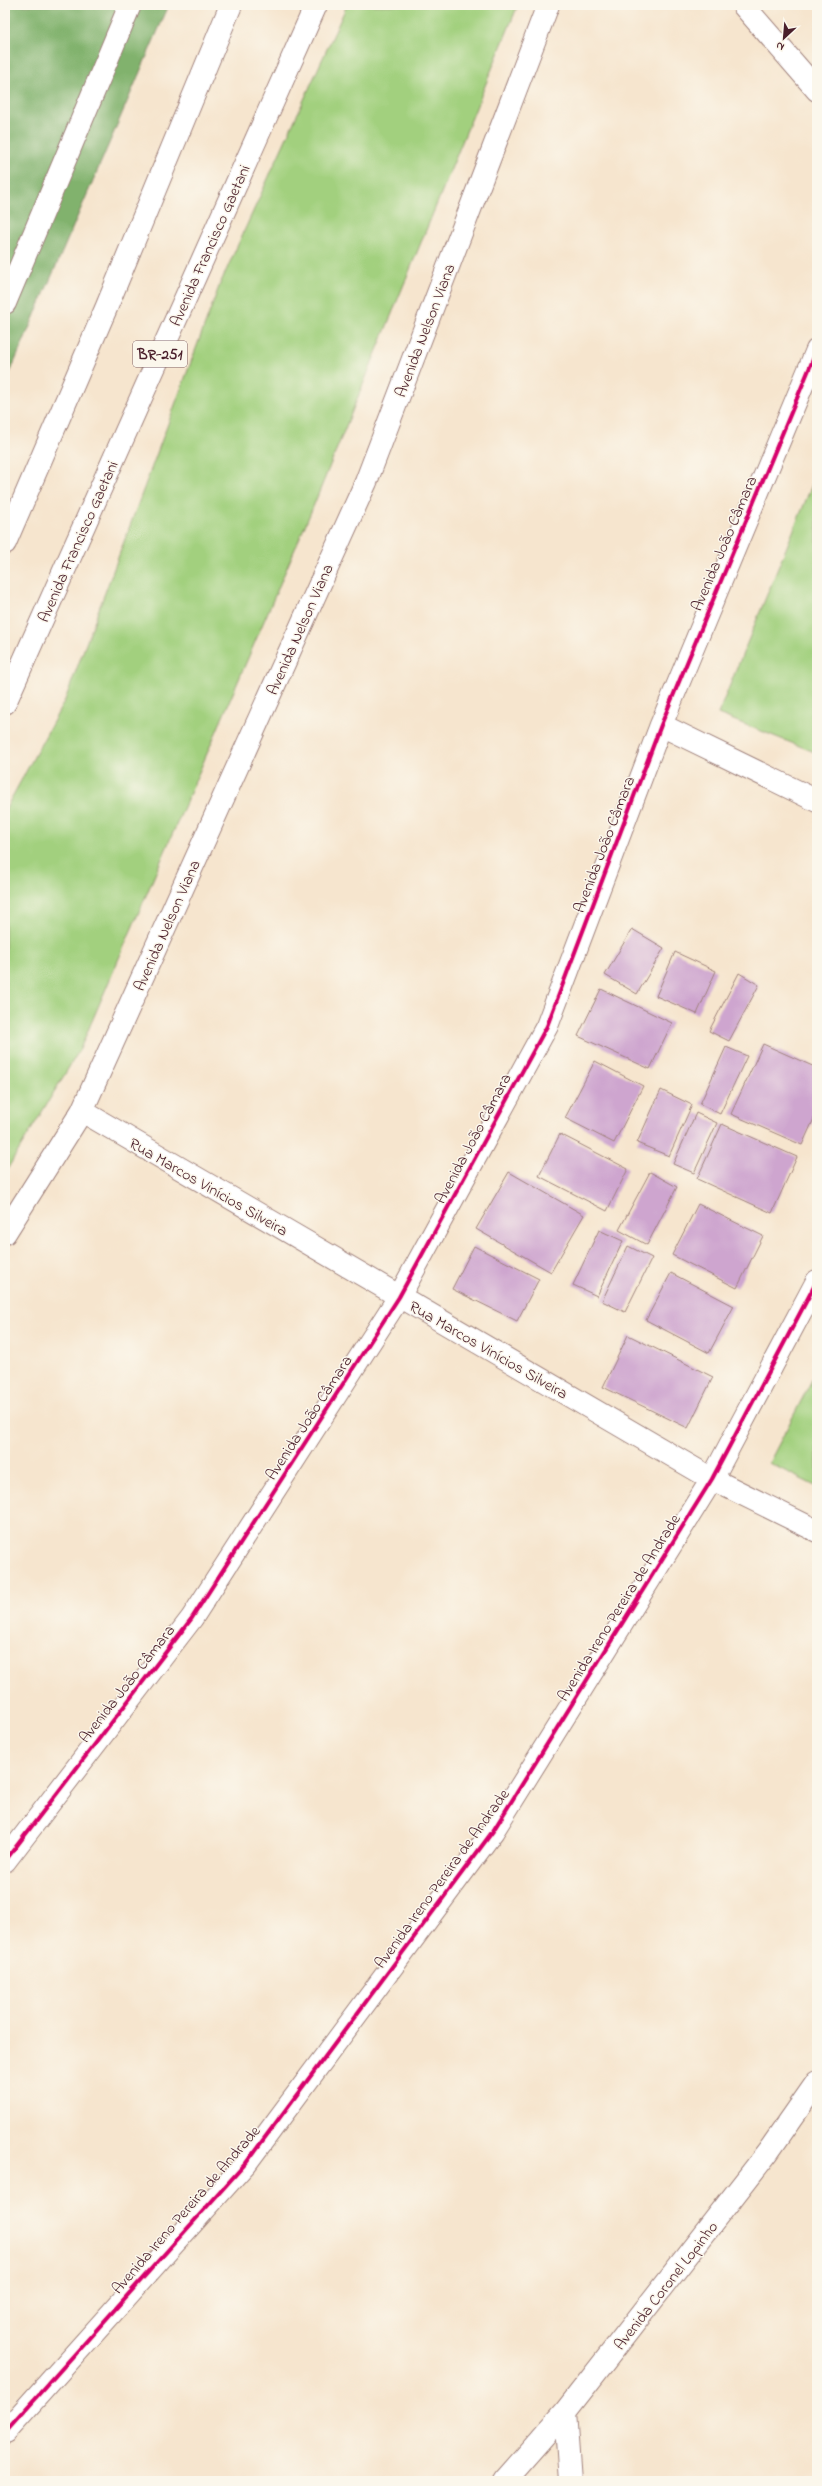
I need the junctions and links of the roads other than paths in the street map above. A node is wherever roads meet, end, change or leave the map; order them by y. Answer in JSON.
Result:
{"nodes":[{"id":1,"x":130,"y":5,"type":"edge"},
{"id":2,"x":231,"y":5,"type":"edge"},
{"id":3,"x":316,"y":5,"type":"edge"},
{"id":4,"x":743,"y":5,"type":"edge"},
{"id":5,"x":547,"y":6,"type":"edge"},
{"id":6,"x":817,"y":90,"type":"edge"},
{"id":7,"x":5,"y":303,"type":"edge"},
{"id":8,"x":817,"y":350,"type":"edge"},
{"id":9,"x":5,"y":543,"type":"edge"},
{"id":10,"x":5,"y":704,"type":"edge"},
{"id":11,"x":660,"y":726,"type":"junction"},
{"id":12,"x":817,"y":801,"type":"edge"},
{"id":13,"x":82,"y":1111,"type":"junction"},
{"id":14,"x":5,"y":1233,"type":"edge"},
{"id":15,"x":817,"y":1281,"type":"edge"},
{"id":16,"x":399,"y":1297,"type":"junction"},
{"id":17,"x":712,"y":1479,"type":"junction"},
{"id":18,"x":817,"y":1531,"type":"edge"},
{"id":19,"x":5,"y":1861,"type":"edge"},
{"id":20,"x":817,"y":2082,"type":"edge"},
{"id":21,"x":565,"y":2412,"type":"junction"},
{"id":22,"x":5,"y":2432,"type":"edge"},
{"id":23,"x":504,"y":2481,"type":"edge"},
{"id":24,"x":570,"y":2481,"type":"edge"}],
"edges":[{"from":1,"to":7,"type":"street"},
{"from":2,"to":9,"type":"street"},
{"from":3,"to":10,"type":"street","name":"Avenida Francisco Gaetani","number":"BR-251"},
{"from":4,"to":6,"type":"street"},
{"from":5,"to":13,"type":"street","name":"Avenida Nelson Viana"},
{"from":8,"to":11,"type":"street","name":"Avenida João Câmara"},
{"from":11,"to":12,"type":"street"},
{"from":11,"to":16,"type":"street","name":"Avenida João Câmara"},
{"from":13,"to":14,"type":"street","name":"Avenida Nelson Viana"},
{"from":13,"to":16,"type":"street","name":"Rua Marcos Vinícios Silveira"},
{"from":15,"to":17,"type":"street","name":"Avenida Ireno Pereira de Andrade"},
{"from":16,"to":17,"type":"street","name":"Rua Marcos Vinícios Silveira"},
{"from":16,"to":19,"type":"street","name":"Avenida João Câmara"},
{"from":17,"to":18,"type":"street","name":"Rua Marcos Vinícios Silveira"},
{"from":17,"to":22,"type":"street","name":"Avenida Ireno Pereira de Andrade"},
{"from":20,"to":21,"type":"street","name":"Avenida Coronel Lopinho"},
{"from":21,"to":23,"type":"street","name":"Avenida Coronel Lopinho"},
{"from":21,"to":24,"type":"street"}]}
